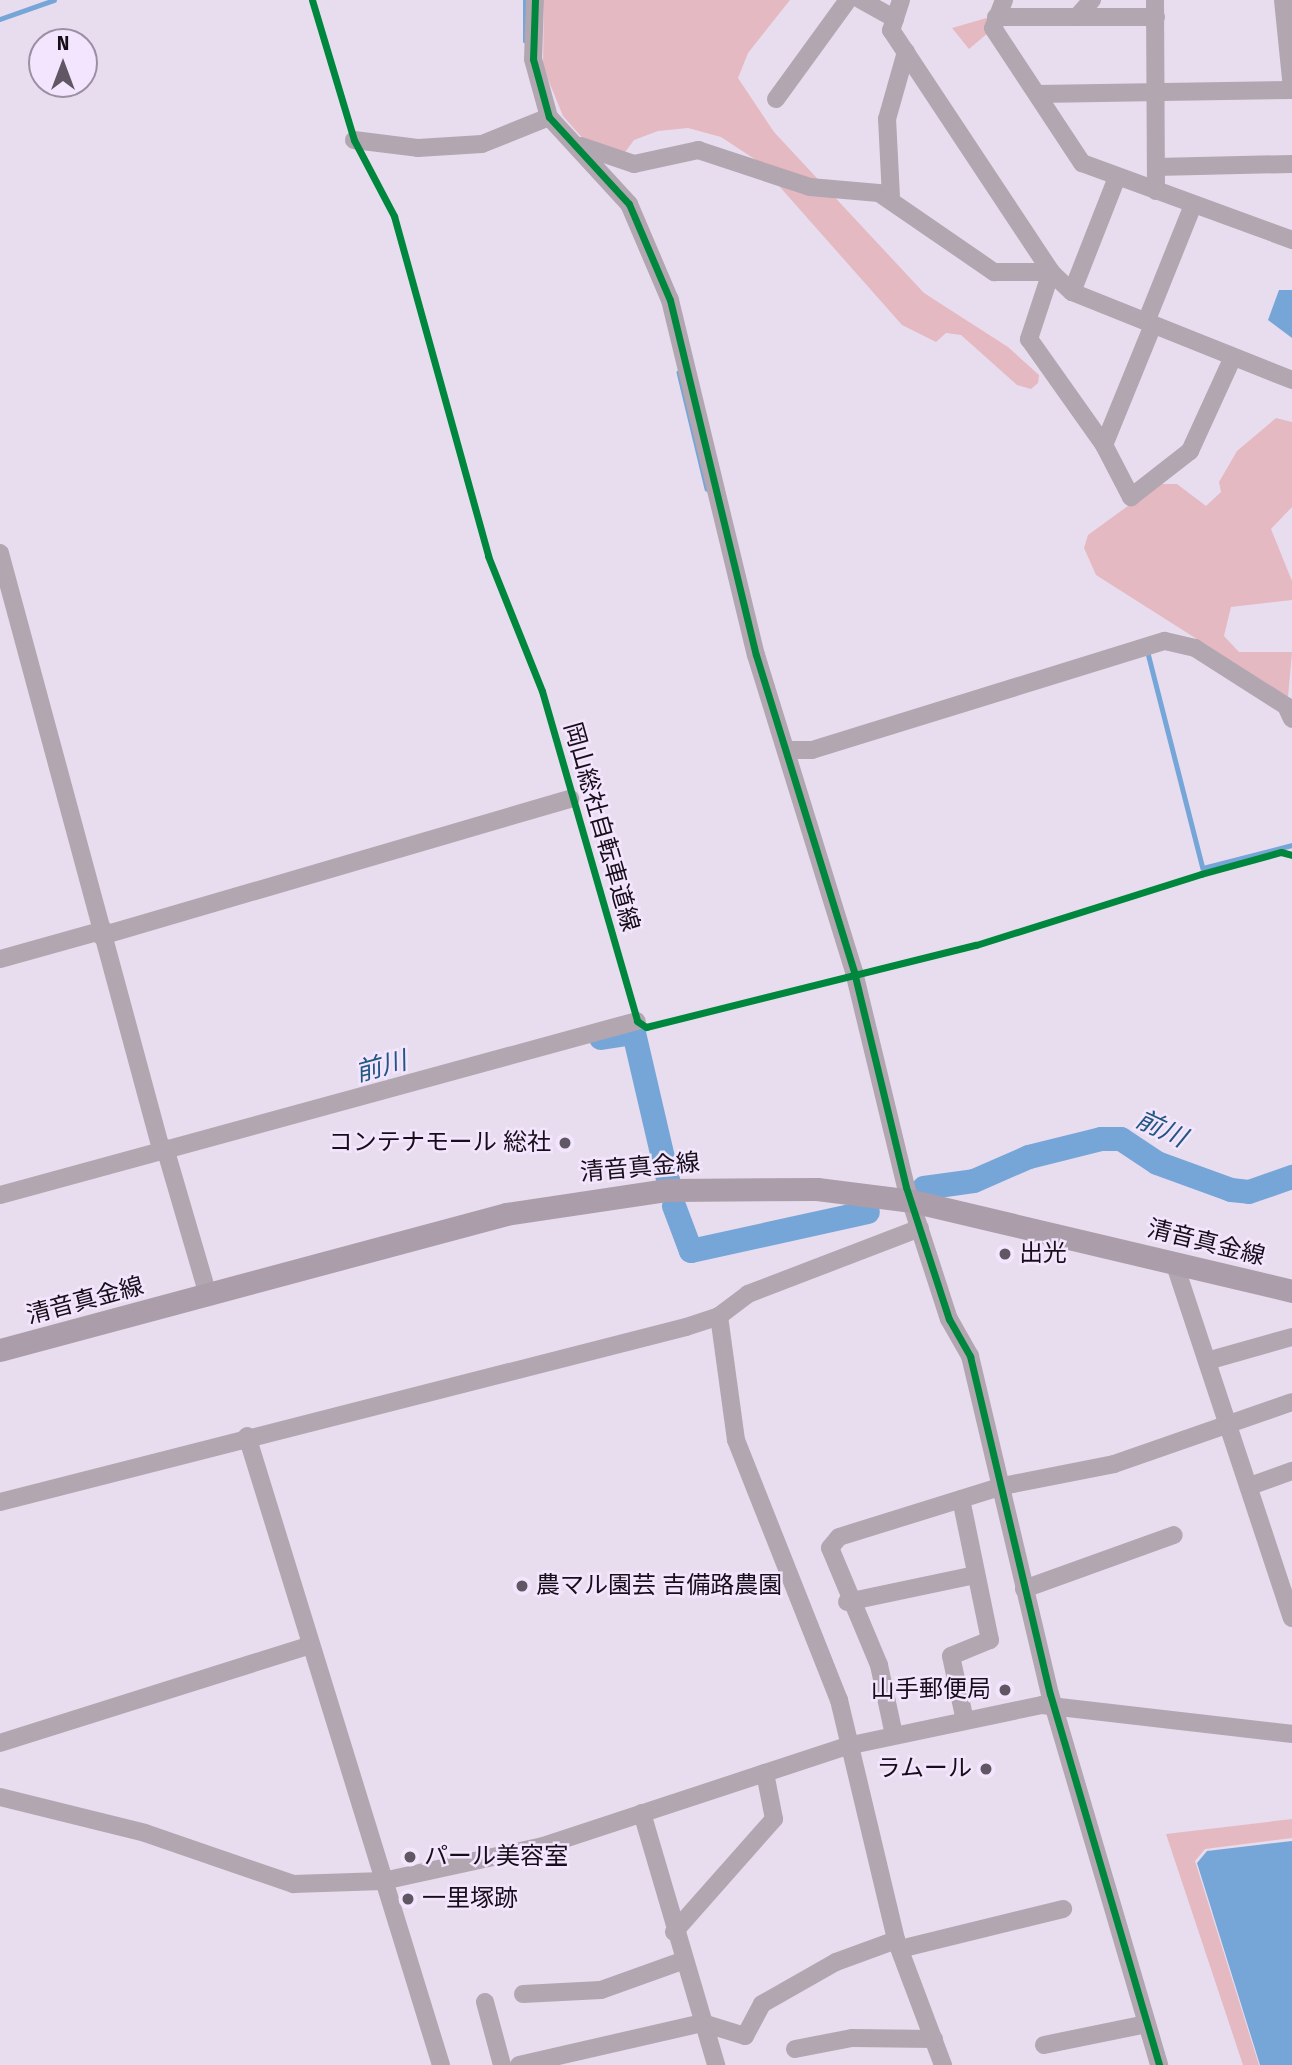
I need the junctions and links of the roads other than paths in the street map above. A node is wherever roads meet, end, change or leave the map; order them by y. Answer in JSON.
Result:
{"nodes":[{"id":1,"x":535,"y":0,"type":"edge"},
{"id":2,"x":848,"y":0,"type":"edge"},
{"id":3,"x":861,"y":0,"type":"edge"},
{"id":4,"x":901,"y":0,"type":"edge"},
{"id":5,"x":1004,"y":0,"type":"edge"},
{"id":6,"x":1092,"y":0,"type":"edge"},
{"id":7,"x":1283,"y":0,"type":"edge"},
{"id":8,"x":1156,"y":8,"type":"edge"},
{"id":9,"x":996,"y":17,"type":"junction"},
{"id":10,"x":1077,"y":17,"type":"junction"},
{"id":11,"x":895,"y":19,"type":"junction"},
{"id":12,"x":906,"y":52,"type":"junction"},
{"id":13,"x":1292,"y":90,"type":"edge"},
{"id":14,"x":1156,"y":92,"type":"junction"},
{"id":15,"x":1038,"y":94,"type":"junction"},
{"id":16,"x":776,"y":99,"type":"dead end"},
{"id":17,"x":549,"y":117,"type":"junction"},
{"id":18,"x":354,"y":140,"type":"dead end"},
{"id":19,"x":577,"y":146,"type":"junction"},
{"id":20,"x":1292,"y":164,"type":"edge"},
{"id":21,"x":1156,"y":167,"type":"junction"},
{"id":22,"x":1116,"y":177,"type":"junction"},
{"id":23,"x":1156,"y":191,"type":"junction"},
{"id":24,"x":891,"y":197,"type":"junction"},
{"id":25,"x":1193,"y":205,"type":"junction"},
{"id":26,"x":1292,"y":240,"type":"edge"},
{"id":27,"x":1051,"y":272,"type":"junction"},
{"id":28,"x":1072,"y":292,"type":"junction"},
{"id":29,"x":1149,"y":323,"type":"junction"},
{"id":30,"x":1233,"y":357,"type":"junction"},
{"id":31,"x":1292,"y":380,"type":"edge"},
{"id":32,"x":1104,"y":445,"type":"junction"},
{"id":33,"x":0,"y":553,"type":"edge"},
{"id":34,"x":1290,"y":710,"type":"edge"},
{"id":35,"x":790,"y":750,"type":"junction"},
{"id":36,"x":570,"y":799,"type":"dead end"},
{"id":37,"x":103,"y":933,"type":"junction"},
{"id":38,"x":0,"y":959,"type":"edge"},
{"id":39,"x":637,"y":1021,"type":"dead end"},
{"id":40,"x":165,"y":1152,"type":"junction"},
{"id":41,"x":0,"y":1195,"type":"edge"},
{"id":42,"x":912,"y":1201,"type":"junction"},
{"id":43,"x":920,"y":1228,"type":"junction"},
{"id":44,"x":1174,"y":1262,"type":"junction"},
{"id":45,"x":1292,"y":1291,"type":"edge"},
{"id":46,"x":208,"y":1295,"type":"junction"},
{"id":47,"x":719,"y":1316,"type":"junction"},
{"id":48,"x":1292,"y":1336,"type":"edge"},
{"id":49,"x":0,"y":1350,"type":"edge"},
{"id":50,"x":1207,"y":1361,"type":"junction"},
{"id":51,"x":1292,"y":1402,"type":"edge"},
{"id":52,"x":1229,"y":1423,"type":"junction"},
{"id":53,"x":247,"y":1436,"type":"junction"},
{"id":54,"x":1292,"y":1471,"type":"edge"},
{"id":55,"x":1003,"y":1486,"type":"junction"},
{"id":56,"x":1250,"y":1486,"type":"junction"},
{"id":57,"x":961,"y":1499,"type":"junction"},
{"id":58,"x":0,"y":1502,"type":"edge"},
{"id":59,"x":1174,"y":1535,"type":"dead end"},
{"id":60,"x":975,"y":1575,"type":"junction"},
{"id":61,"x":1024,"y":1589,"type":"junction"},
{"id":62,"x":847,"y":1602,"type":"junction"},
{"id":63,"x":1292,"y":1618,"type":"edge"},
{"id":64,"x":311,"y":1645,"type":"junction"},
{"id":65,"x":1056,"y":1705,"type":"junction"},
{"id":66,"x":965,"y":1721,"type":"junction"},
{"id":67,"x":1292,"y":1734,"type":"edge"},
{"id":68,"x":894,"y":1735,"type":"junction"},
{"id":69,"x":0,"y":1742,"type":"edge"},
{"id":70,"x":847,"y":1746,"type":"junction"},
{"id":71,"x":765,"y":1773,"type":"junction"},
{"id":72,"x":0,"y":1797,"type":"edge"},
{"id":73,"x":642,"y":1813,"type":"junction"},
{"id":74,"x":383,"y":1881,"type":"junction"},
{"id":75,"x":1063,"y":1909,"type":"dead end"},
{"id":76,"x":674,"y":1932,"type":"junction"},
{"id":77,"x":898,"y":1945,"type":"junction"},
{"id":78,"x":682,"y":1961,"type":"junction"},
{"id":79,"x":523,"y":1994,"type":"dead end"},
{"id":80,"x":485,"y":2002,"type":"dead end"},
{"id":81,"x":703,"y":2023,"type":"junction"},
{"id":82,"x":1146,"y":2024,"type":"junction"},
{"id":83,"x":934,"y":2039,"type":"junction"},
{"id":84,"x":1044,"y":2045,"type":"dead end"},
{"id":85,"x":795,"y":2049,"type":"dead end"},
{"id":86,"x":441,"y":2065,"type":"edge"},
{"id":87,"x":502,"y":2065,"type":"edge"},
{"id":88,"x":519,"y":2065,"type":"edge"},
{"id":89,"x":716,"y":2065,"type":"edge"},
{"id":90,"x":943,"y":2065,"type":"edge"},
{"id":91,"x":1159,"y":2065,"type":"edge"}],
"edges":[{"from":1,"to":17,"type":"street"},
{"from":2,"to":16,"type":"street"},
{"from":3,"to":11,"type":"street"},
{"from":4,"to":11,"type":"street"},
{"from":5,"to":9,"type":"street"},
{"from":6,"to":10,"type":"street"},
{"from":7,"to":13,"type":"street"},
{"from":8,"to":10,"type":"street"},
{"from":8,"to":14,"type":"street"},
{"from":9,"to":10,"type":"street"},
{"from":9,"to":15,"type":"street"},
{"from":11,"to":12,"type":"street"},
{"from":12,"to":24,"type":"street"},
{"from":12,"to":27,"type":"street"},
{"from":13,"to":14,"type":"street"},
{"from":14,"to":15,"type":"street"},
{"from":14,"to":21,"type":"street"},
{"from":15,"to":22,"type":"street"},
{"from":17,"to":18,"type":"street"},
{"from":17,"to":19,"type":"street"},
{"from":19,"to":24,"type":"street"},
{"from":19,"to":35,"type":"street"},
{"from":20,"to":21,"type":"street"},
{"from":21,"to":23,"type":"street"},
{"from":22,"to":23,"type":"street"},
{"from":22,"to":28,"type":"street"},
{"from":23,"to":25,"type":"street"},
{"from":24,"to":27,"type":"street"},
{"from":25,"to":26,"type":"street"},
{"from":25,"to":29,"type":"street"},
{"from":27,"to":28,"type":"street"},
{"from":27,"to":32,"type":"street"},
{"from":28,"to":29,"type":"street"},
{"from":29,"to":30,"type":"street"},
{"from":29,"to":32,"type":"street"},
{"from":30,"to":31,"type":"street"},
{"from":30,"to":32,"type":"street"},
{"from":33,"to":37,"type":"street"},
{"from":34,"to":35,"type":"street"},
{"from":35,"to":42,"type":"street"},
{"from":36,"to":37,"type":"street"},
{"from":37,"to":38,"type":"street"},
{"from":37,"to":40,"type":"street"},
{"from":39,"to":40,"type":"street"},
{"from":40,"to":41,"type":"street"},
{"from":40,"to":46,"type":"street"},
{"from":42,"to":43,"type":"street"},
{"from":42,"to":44,"type":"main road","name":"清音真金線"},
{"from":42,"to":46,"type":"main road","name":"清音真金線"},
{"from":43,"to":47,"type":"street"},
{"from":43,"to":55,"type":"street"},
{"from":44,"to":45,"type":"main road","name":"清音真金線"},
{"from":44,"to":50,"type":"street"},
{"from":46,"to":49,"type":"main road","name":"清音真金線"},
{"from":47,"to":53,"type":"street"},
{"from":47,"to":70,"type":"street"},
{"from":48,"to":50,"type":"street"},
{"from":50,"to":52,"type":"street"},
{"from":51,"to":52,"type":"street"},
{"from":52,"to":55,"type":"street"},
{"from":52,"to":56,"type":"street"},
{"from":53,"to":58,"type":"street"},
{"from":53,"to":64,"type":"street"},
{"from":54,"to":56,"type":"street"},
{"from":55,"to":57,"type":"street"},
{"from":55,"to":61,"type":"street"},
{"from":56,"to":63,"type":"street"},
{"from":57,"to":60,"type":"street"},
{"from":57,"to":62,"type":"street"},
{"from":59,"to":61,"type":"street"},
{"from":60,"to":62,"type":"street"},
{"from":60,"to":66,"type":"street"},
{"from":61,"to":65,"type":"street"},
{"from":62,"to":68,"type":"street"},
{"from":64,"to":69,"type":"street"},
{"from":64,"to":74,"type":"street"},
{"from":65,"to":66,"type":"street"},
{"from":65,"to":67,"type":"street"},
{"from":65,"to":82,"type":"street"},
{"from":66,"to":68,"type":"street"},
{"from":68,"to":70,"type":"street"},
{"from":70,"to":71,"type":"street"},
{"from":70,"to":77,"type":"street"},
{"from":71,"to":73,"type":"street"},
{"from":71,"to":76,"type":"street"},
{"from":72,"to":74,"type":"street"},
{"from":73,"to":74,"type":"street"},
{"from":73,"to":76,"type":"street"},
{"from":74,"to":86,"type":"street"},
{"from":75,"to":77,"type":"street"},
{"from":76,"to":78,"type":"street"},
{"from":77,"to":81,"type":"street"},
{"from":77,"to":83,"type":"street"},
{"from":78,"to":79,"type":"street"},
{"from":78,"to":81,"type":"street"},
{"from":80,"to":87,"type":"street"},
{"from":81,"to":88,"type":"street"},
{"from":81,"to":89,"type":"street"},
{"from":82,"to":84,"type":"street"},
{"from":82,"to":91,"type":"street"},
{"from":83,"to":85,"type":"street"},
{"from":83,"to":90,"type":"street"}]}
